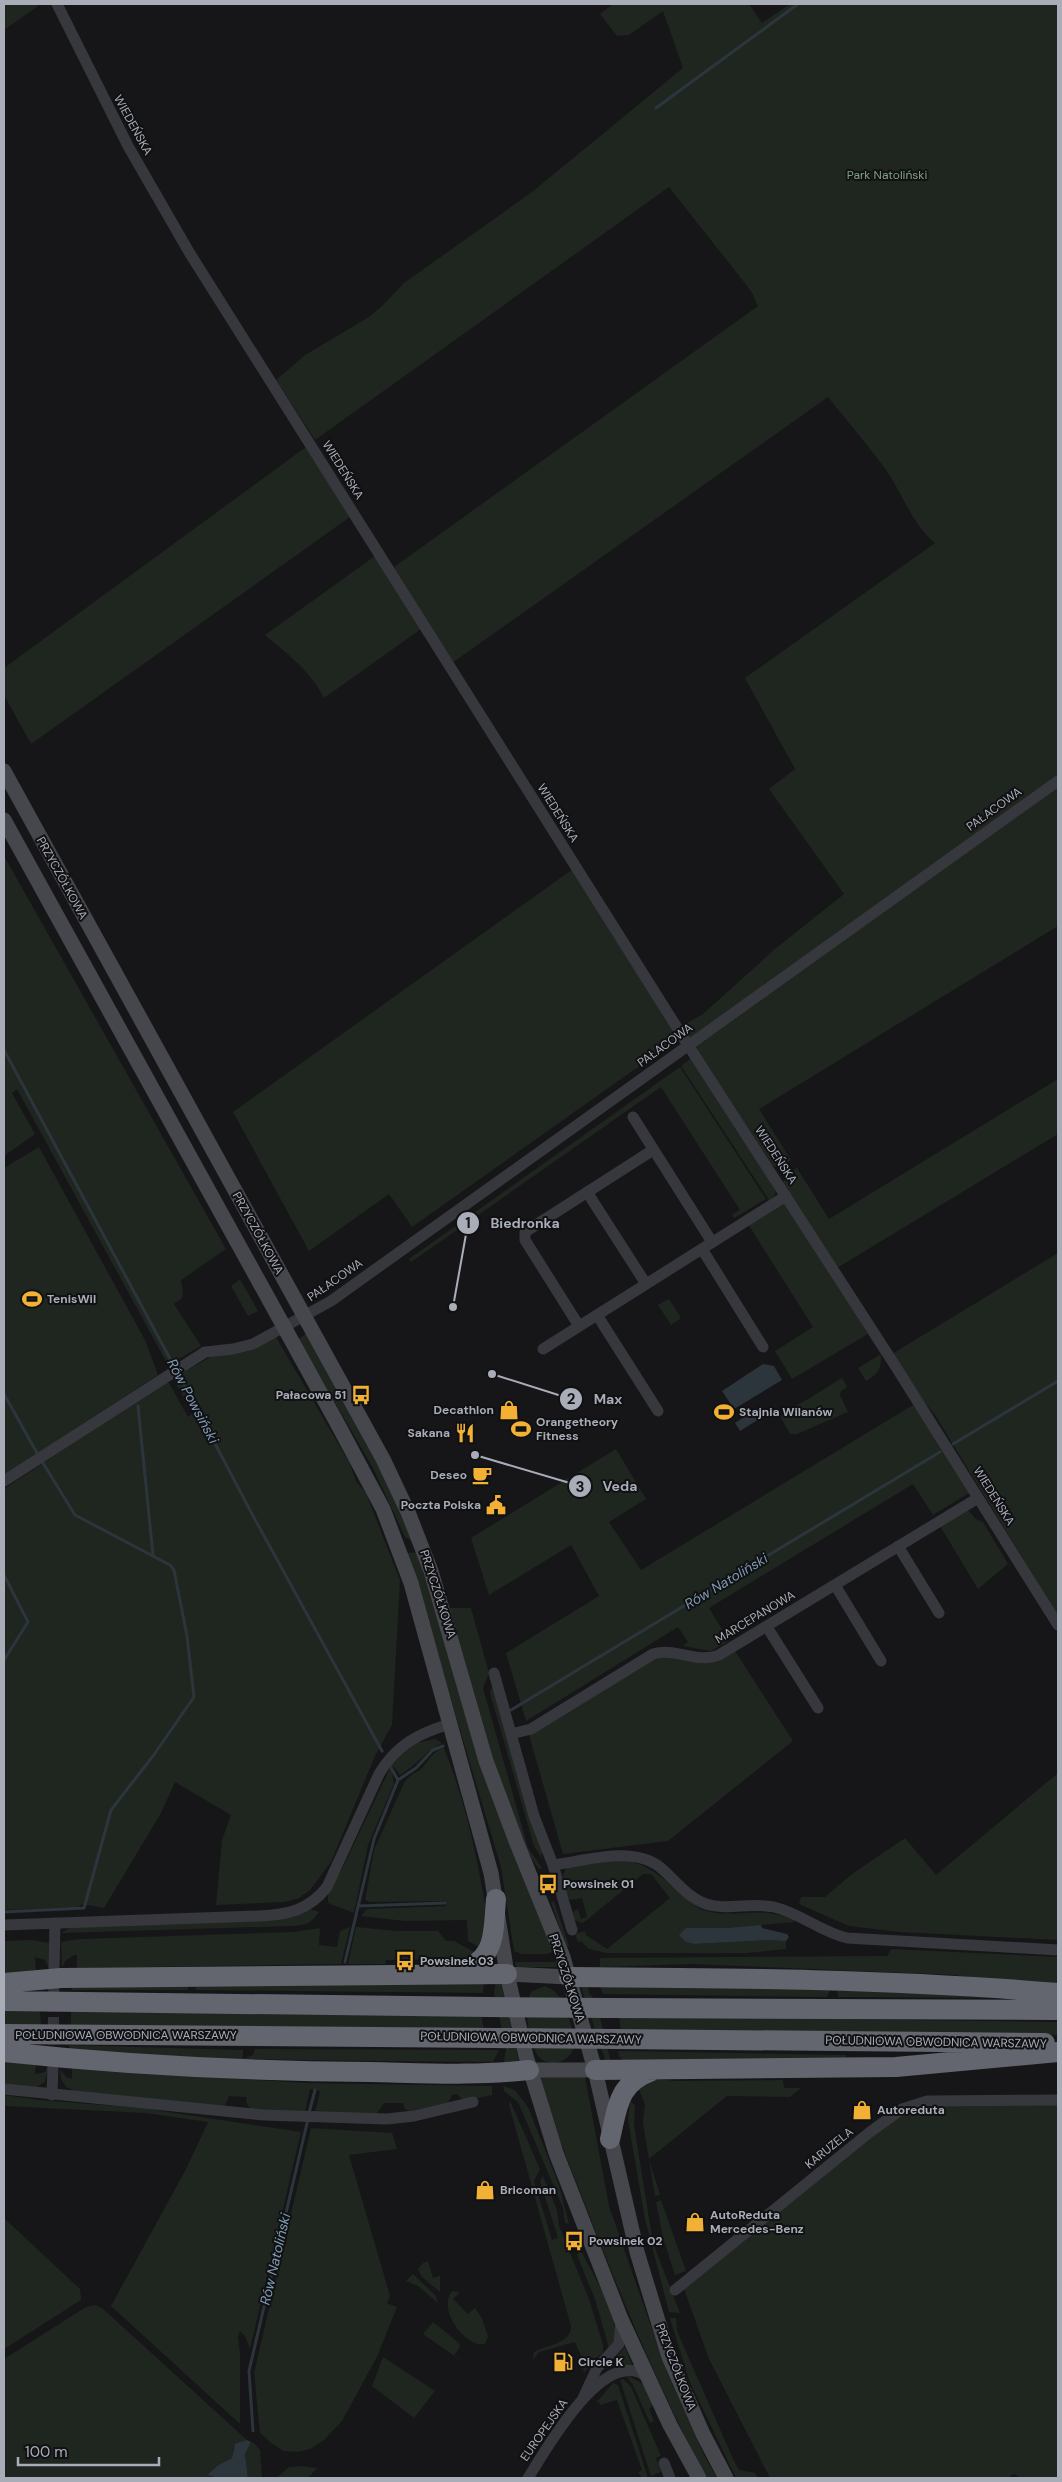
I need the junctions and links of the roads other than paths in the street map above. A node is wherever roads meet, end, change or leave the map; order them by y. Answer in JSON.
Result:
{"nodes":[{"id":1,"x":57,"y":4,"type":"edge"},
{"id":2,"x":4,"y":771,"type":"edge"},
{"id":3,"x":1058,"y":781,"type":"edge"},
{"id":4,"x":4,"y":820,"type":"edge"},
{"id":5,"x":75,"y":947,"type":"junction"},
{"id":6,"x":104,"y":953,"type":"junction"},
{"id":7,"x":688,"y":1045,"type":"junction"},
{"id":8,"x":632,"y":1117,"type":"dead end"},
{"id":9,"x":653,"y":1150,"type":"junction"},
{"id":10,"x":587,"y":1192,"type":"junction"},
{"id":11,"x":786,"y":1196,"type":"junction"},
{"id":12,"x":712,"y":1242,"type":"junction"},
{"id":13,"x":702,"y":1249,"type":"junction"},
{"id":14,"x":646,"y":1284,"type":"junction"},
{"id":15,"x":597,"y":1315,"type":"junction"},
{"id":16,"x":305,"y":1317,"type":"junction"},
{"id":17,"x":579,"y":1326,"type":"junction"},
{"id":18,"x":285,"y":1328,"type":"junction"},
{"id":19,"x":763,"y":1347,"type":"dead end"},
{"id":20,"x":543,"y":1349,"type":"dead end"},
{"id":21,"x":658,"y":1412,"type":"dead end"},
{"id":22,"x":4,"y":1481,"type":"edge"},
{"id":23,"x":978,"y":1498,"type":"junction"},
{"id":24,"x":393,"y":1532,"type":"junction"},
{"id":25,"x":421,"y":1543,"type":"junction"},
{"id":26,"x":898,"y":1546,"type":"junction"},
{"id":27,"x":835,"y":1585,"type":"junction"},
{"id":28,"x":939,"y":1613,"type":"dead end"},
{"id":29,"x":1058,"y":1625,"type":"edge"},
{"id":30,"x":767,"y":1627,"type":"junction"},
{"id":31,"x":881,"y":1661,"type":"dead end"},
{"id":32,"x":494,"y":1673,"type":"dead end"},
{"id":33,"x":818,"y":1708,"type":"dead end"},
{"id":34,"x":450,"y":1724,"type":"junction"},
{"id":35,"x":511,"y":1734,"type":"junction"},
{"id":36,"x":554,"y":1865,"type":"junction"},
{"id":37,"x":496,"y":1899,"type":"junction"},
{"id":38,"x":54,"y":1923,"type":"junction"},
{"id":39,"x":4,"y":1925,"type":"edge"},
{"id":40,"x":572,"y":1930,"type":"dead end"},
{"id":41,"x":1058,"y":1950,"type":"edge"},
{"id":42,"x":54,"y":1970,"type":"tunnel mouth"},
{"id":43,"x":456,"y":1973,"type":"junction"},
{"id":44,"x":507,"y":1974,"type":"junction"},
{"id":45,"x":569,"y":1976,"type":"junction"},
{"id":46,"x":4,"y":1983,"type":"edge"},
{"id":47,"x":1058,"y":1993,"type":"edge"},
{"id":48,"x":4,"y":2001,"type":"edge"},
{"id":49,"x":1058,"y":2010,"type":"edge"},
{"id":50,"x":4,"y":2034,"type":"edge"},
{"id":51,"x":1058,"y":2043,"type":"edge"},
{"id":52,"x":4,"y":2052,"type":"edge"},
{"id":53,"x":1058,"y":2052,"type":"edge"},
{"id":54,"x":53,"y":2065,"type":"tunnel mouth"},
{"id":55,"x":529,"y":2070,"type":"junction"},
{"id":56,"x":595,"y":2070,"type":"junction"},
{"id":57,"x":653,"y":2071,"type":"junction"},
{"id":58,"x":4,"y":2089,"type":"edge"},
{"id":59,"x":52,"y":2095,"type":"junction"},
{"id":60,"x":1058,"y":2100,"type":"edge"},
{"id":61,"x":473,"y":2102,"type":"dead end"},
{"id":62,"x":610,"y":2139,"type":"junction"},
{"id":63,"x":675,"y":2290,"type":"dead end"},
{"id":64,"x":621,"y":2319,"type":"junction"},
{"id":65,"x":647,"y":2377,"type":"junction"},
{"id":66,"x":583,"y":2398,"type":"junction"},
{"id":67,"x":664,"y":2463,"type":"dead end"},
{"id":68,"x":528,"y":2478,"type":"edge"},
{"id":69,"x":670,"y":2478,"type":"edge"},
{"id":70,"x":699,"y":2478,"type":"edge"},
{"id":71,"x":726,"y":2478,"type":"edge"}],
"edges":[{"from":1,"to":7,"type":"street","name":"WIEDEŃSKA"},
{"from":2,"to":6,"type":"main road","name":"PRZYCZÓŁKOWA"},
{"from":3,"to":7,"type":"street","name":"PAŁACOWA"},
{"from":4,"to":5,"type":"main road","name":"PRZYCZÓŁKOWA"},
{"from":5,"to":6,"type":"main road"},
{"from":5,"to":18,"type":"main road","name":"PRZYCZÓŁKOWA"},
{"from":6,"to":16,"type":"main road","name":"PRZYCZÓŁKOWA"},
{"from":7,"to":11,"type":"street","name":"WIEDEŃSKA"},
{"from":7,"to":16,"type":"street","name":"PAŁACOWA"},
{"from":8,"to":9,"type":"street"},
{"from":9,"to":10,"type":"street"},
{"from":9,"to":12,"type":"street"},
{"from":10,"to":14,"type":"street"},
{"from":10,"to":17,"type":"street"},
{"from":11,"to":12,"type":"street"},
{"from":11,"to":23,"type":"street","name":"WIEDEŃSKA"},
{"from":12,"to":13,"type":"street"},
{"from":13,"to":14,"type":"street"},
{"from":13,"to":19,"type":"street"},
{"from":14,"to":15,"type":"street"},
{"from":15,"to":17,"type":"street"},
{"from":15,"to":21,"type":"street"},
{"from":16,"to":18,"type":"street","name":"PAŁACOWA"},
{"from":16,"to":25,"type":"main road","name":"PRZYCZÓŁKOWA"},
{"from":17,"to":20,"type":"street"},
{"from":18,"to":22,"type":"street","name":"PAŁACOWA"},
{"from":18,"to":24,"type":"main road","name":"PRZYCZÓŁKOWA"},
{"from":23,"to":26,"type":"street","name":"MARCEPANOWA"},
{"from":23,"to":29,"type":"street","name":"WIEDEŃSKA"},
{"from":24,"to":25,"type":"main road"},
{"from":24,"to":34,"type":"main road","name":"PRZYCZÓŁKOWA"},
{"from":25,"to":45,"type":"main road","name":"PRZYCZÓŁKOWA"},
{"from":26,"to":27,"type":"street","name":"MARCEPANOWA"},
{"from":26,"to":28,"type":"street"},
{"from":27,"to":30,"type":"street","name":"MARCEPANOWA"},
{"from":27,"to":31,"type":"street"},
{"from":30,"to":33,"type":"street"},
{"from":30,"to":35,"type":"street","name":"MARCEPANOWA"},
{"from":32,"to":35,"type":"street","name":"PRZYCZÓŁKOWA"},
{"from":34,"to":37,"type":"main road","name":"PRZYCZÓŁKOWA"},
{"from":34,"to":38,"type":"street"},
{"from":35,"to":36,"type":"street","name":"PRZYCZÓŁKOWA"},
{"from":36,"to":40,"type":"street","name":"PRZYCZÓŁKOWA"},
{"from":36,"to":41,"type":"street"},
{"from":37,"to":43,"type":"highway"},
{"from":37,"to":44,"type":"main road","name":"PRZYCZÓŁKOWA"},
{"from":38,"to":39,"type":"street"},
{"from":38,"to":42,"type":"street"},
{"from":43,"to":44,"type":"highway"},
{"from":43,"to":46,"type":"highway"},
{"from":44,"to":45,"type":"main road"},
{"from":44,"to":55,"type":"main road","name":"PRZYCZÓŁKOWA"},
{"from":45,"to":47,"type":"highway"},
{"from":45,"to":56,"type":"main road","name":"PRZYCZÓŁKOWA"},
{"from":48,"to":49,"type":"highway","bridge":true},
{"from":50,"to":51,"type":"highway","name":"POŁUDNIOWA OBWODNICA WARSZAWY","bridge":true},
{"from":52,"to":55,"type":"highway"},
{"from":53,"to":57,"type":"highway"},
{"from":54,"to":59,"type":"street"},
{"from":55,"to":56,"type":"main road"},
{"from":55,"to":64,"type":"main road","name":"PRZYCZÓŁKOWA"},
{"from":56,"to":57,"type":"highway"},
{"from":56,"to":62,"type":"main road","name":"PRZYCZÓŁKOWA"},
{"from":57,"to":62,"type":"highway"},
{"from":58,"to":59,"type":"street"},
{"from":59,"to":61,"type":"street"},
{"from":60,"to":63,"type":"street","name":"KARUZELA"},
{"from":62,"to":71,"type":"main road","name":"PRZYCZÓŁKOWA"},
{"from":64,"to":65,"type":"main road","name":"PRZYCZÓŁKOWA"},
{"from":64,"to":66,"type":"street","name":"EUROPEJSKA"},
{"from":65,"to":66,"type":"street","name":"EUROPEJSKA"},
{"from":65,"to":70,"type":"main road","name":"PRZYCZÓŁKOWA"},
{"from":66,"to":68,"type":"street","name":"EUROPEJSKA"},
{"from":67,"to":69,"type":"street"}]}
